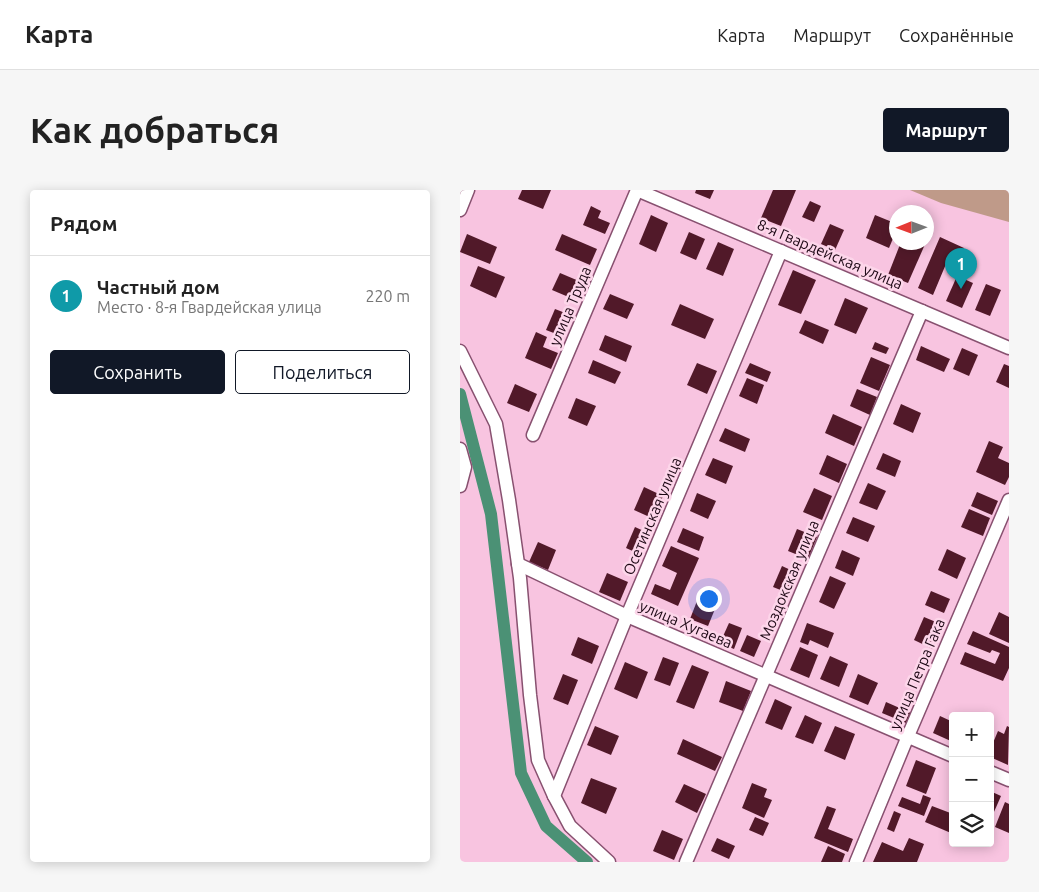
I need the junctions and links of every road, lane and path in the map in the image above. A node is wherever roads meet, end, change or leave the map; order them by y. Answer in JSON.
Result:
{"nodes":[{"id":1,"x":468,"y":190,"type":"edge"},
{"id":2,"x":637,"y":190,"type":"edge"},
{"id":3,"x":460,"y":210,"type":"edge"},
{"id":4,"x":781,"y":250,"type":"junction"},
{"id":5,"x":922,"y":311,"type":"junction"},
{"id":6,"x":1009,"y":348,"type":"edge"},
{"id":7,"x":460,"y":351,"type":"edge"},
{"id":8,"x":533,"y":435,"type":"dead end"},
{"id":9,"x":460,"y":449,"type":"edge"},
{"id":10,"x":460,"y":486,"type":"edge"},
{"id":11,"x":1009,"y":500,"type":"edge"},
{"id":12,"x":518,"y":564,"type":"junction"},
{"id":13,"x":627,"y":616,"type":"junction"},
{"id":14,"x":766,"y":675,"type":"junction"},
{"id":15,"x":908,"y":736,"type":"junction"},
{"id":16,"x":949,"y":754,"type":"edge"},
{"id":17,"x":994,"y":774,"type":"edge"},
{"id":18,"x":1009,"y":780,"type":"edge"},
{"id":19,"x":554,"y":796,"type":"junction"},
{"id":20,"x":609,"y":862,"type":"edge"},
{"id":21,"x":686,"y":862,"type":"edge"},
{"id":22,"x":856,"y":862,"type":"edge"}],
"edges":[{"from":1,"to":3,"type":"street"},
{"from":2,"to":4,"type":"street","name":"8-я Гвардейская улица"},
{"from":2,"to":8,"type":"street","name":"улица Труда"},
{"from":4,"to":5,"type":"street","name":"8-я Гвардейская улица"},
{"from":4,"to":13,"type":"street","name":"Осетинская улица"},
{"from":5,"to":6,"type":"street","name":"8-я Гвардейская улица"},
{"from":5,"to":14,"type":"street","name":"Моздокская улица"},
{"from":7,"to":12,"type":"street"},
{"from":9,"to":10,"type":"street"},
{"from":11,"to":15,"type":"street","name":"улица Петра Гака"},
{"from":12,"to":13,"type":"street","name":"улица Хугаева"},
{"from":12,"to":19,"type":"street"},
{"from":13,"to":14,"type":"street","name":"улица Хугаева"},
{"from":13,"to":19,"type":"street","name":"Осетинская улица"},
{"from":14,"to":15,"type":"street","name":"улица Хугаева"},
{"from":14,"to":21,"type":"street","name":"Моздокская улица"},
{"from":15,"to":16,"type":"street","name":"улица Хугаева"},
{"from":15,"to":22,"type":"street","name":"улица Петра Гака"},
{"from":17,"to":18,"type":"street"},
{"from":19,"to":20,"type":"street"}]}
